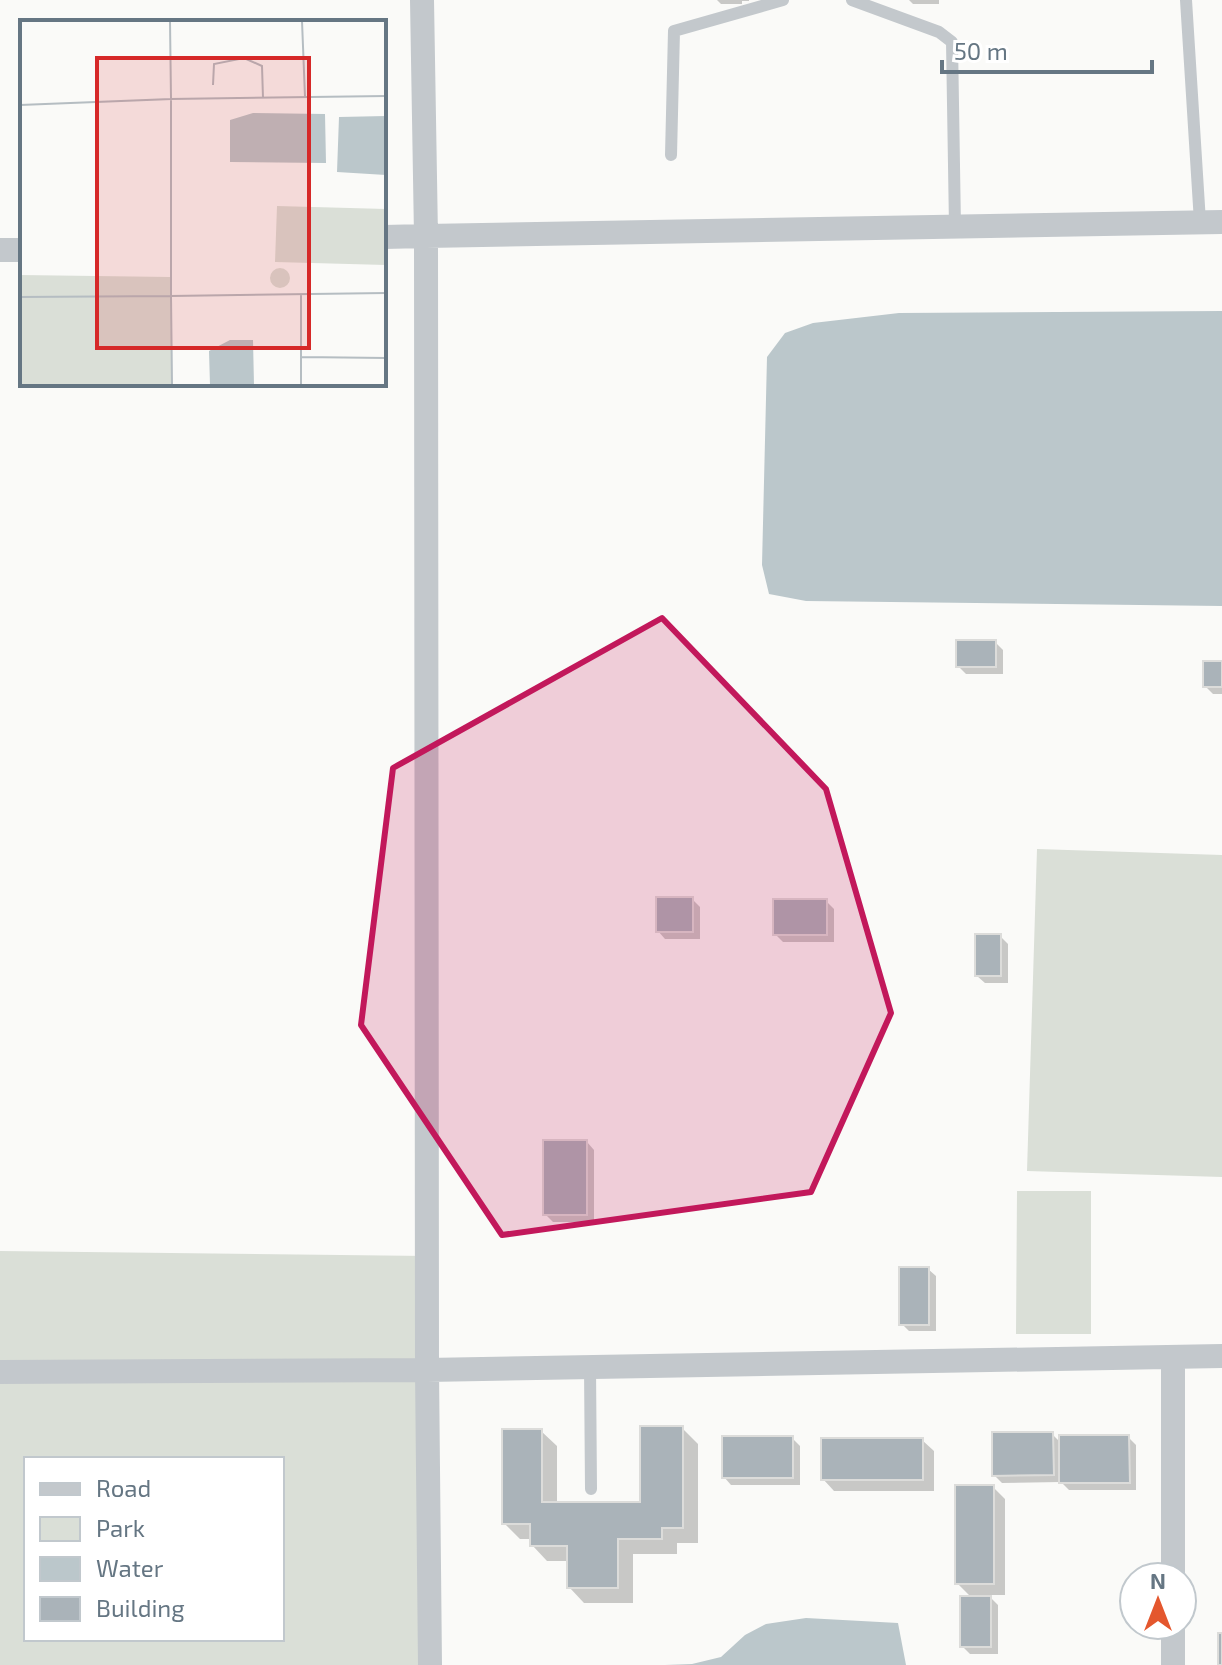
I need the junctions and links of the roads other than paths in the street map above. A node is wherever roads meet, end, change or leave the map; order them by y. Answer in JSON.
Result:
{"nodes":[{"id":1,"x":422,"y":0,"type":"edge"},
{"id":2,"x":783,"y":0,"type":"edge"},
{"id":3,"x":852,"y":0,"type":"edge"},
{"id":4,"x":1186,"y":0,"type":"edge"},
{"id":5,"x":671,"y":155,"type":"dead end"},
{"id":6,"x":1211,"y":222,"type":"edge"},
{"id":7,"x":955,"y":227,"type":"junction"},
{"id":8,"x":426,"y":236,"type":"junction"},
{"id":9,"x":386,"y":237,"type":"edge"},
{"id":10,"x":1222,"y":1356,"type":"edge"},
{"id":11,"x":1173,"y":1357,"type":"junction"},
{"id":12,"x":590,"y":1367,"type":"junction"},
{"id":13,"x":427,"y":1370,"type":"junction"},
{"id":14,"x":0,"y":1372,"type":"edge"},
{"id":15,"x":591,"y":1489,"type":"dead end"},
{"id":16,"x":1173,"y":1561,"type":"edge"},
{"id":17,"x":1173,"y":1641,"type":"edge"},
{"id":18,"x":430,"y":1665,"type":"edge"},
{"id":19,"x":1173,"y":1665,"type":"edge"}],
"edges":[{"from":1,"to":8,"type":"street"},
{"from":2,"to":5,"type":"lane"},
{"from":3,"to":7,"type":"lane"},
{"from":4,"to":6,"type":"lane"},
{"from":6,"to":7,"type":"street"},
{"from":7,"to":8,"type":"street"},
{"from":8,"to":9,"type":"street"},
{"from":8,"to":13,"type":"street"},
{"from":10,"to":11,"type":"street"},
{"from":11,"to":12,"type":"street"},
{"from":11,"to":16,"type":"street"},
{"from":12,"to":13,"type":"street"},
{"from":12,"to":15,"type":"lane"},
{"from":13,"to":14,"type":"street"},
{"from":13,"to":18,"type":"street"},
{"from":17,"to":19,"type":"street"}]}
